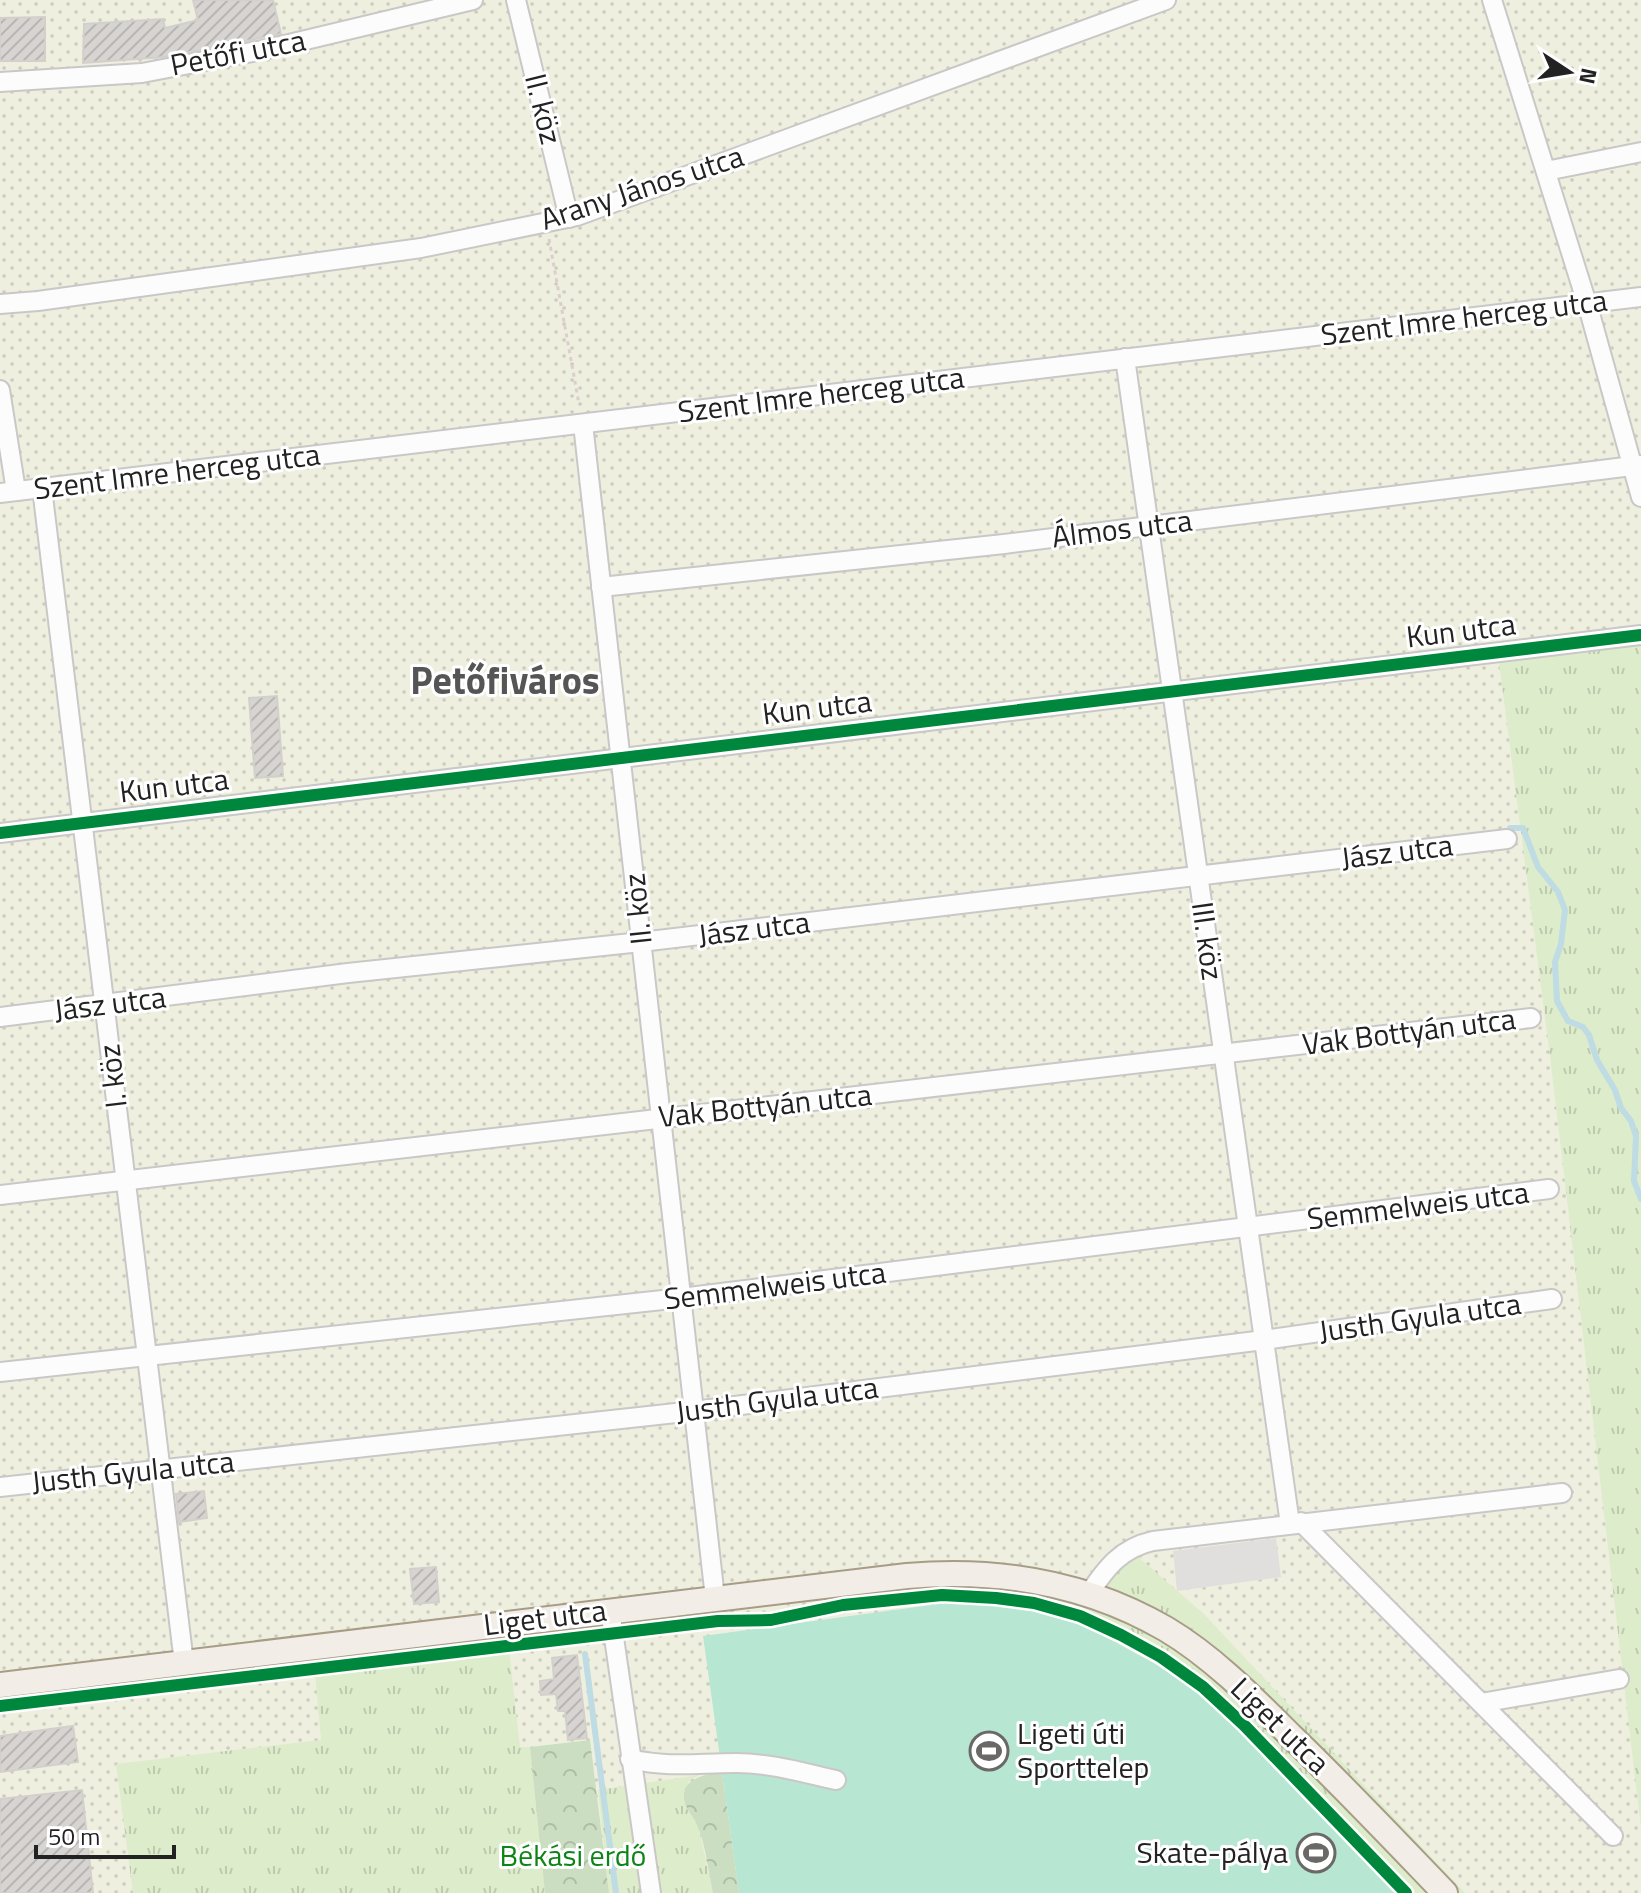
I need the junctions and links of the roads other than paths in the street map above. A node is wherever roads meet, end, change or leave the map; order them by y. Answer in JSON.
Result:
{"nodes":[{"id":1,"x":473,"y":0,"type":"edge"},
{"id":2,"x":516,"y":0,"type":"edge"},
{"id":3,"x":1166,"y":0,"type":"edge"},
{"id":4,"x":1492,"y":0,"type":"edge"},
{"id":5,"x":0,"y":82,"type":"edge"},
{"id":6,"x":1641,"y":152,"type":"edge"},
{"id":7,"x":1546,"y":171,"type":"junction"},
{"id":8,"x":569,"y":218,"type":"junction"},
{"id":9,"x":1641,"y":297,"type":"edge"},
{"id":10,"x":0,"y":304,"type":"edge"},
{"id":11,"x":1587,"y":304,"type":"junction"},
{"id":12,"x":1125,"y":358,"type":"junction"},
{"id":13,"x":0,"y":390,"type":"edge"},
{"id":14,"x":583,"y":424,"type":"junction"},
{"id":15,"x":1637,"y":466,"type":"edge"},
{"id":16,"x":42,"y":488,"type":"junction"},
{"id":17,"x":8,"y":492,"type":"edge"},
{"id":18,"x":1641,"y":497,"type":"edge"},
{"id":19,"x":1149,"y":526,"type":"junction"},
{"id":20,"x":601,"y":587,"type":"junction"},
{"id":21,"x":1641,"y":635,"type":"edge"},
{"id":22,"x":1172,"y":692,"type":"junction"},
{"id":23,"x":621,"y":758,"type":"junction"},
{"id":24,"x":82,"y":823,"type":"junction"},
{"id":25,"x":0,"y":833,"type":"edge"},
{"id":26,"x":1507,"y":839,"type":"dead end"},
{"id":27,"x":1198,"y":876,"type":"junction"},
{"id":28,"x":641,"y":942,"type":"junction"},
{"id":29,"x":104,"y":1005,"type":"junction"},
{"id":30,"x":0,"y":1017,"type":"edge"},
{"id":31,"x":1531,"y":1018,"type":"dead end"},
{"id":32,"x":1223,"y":1054,"type":"junction"},
{"id":33,"x":661,"y":1118,"type":"junction"},
{"id":34,"x":125,"y":1180,"type":"junction"},
{"id":35,"x":1549,"y":1189,"type":"dead end"},
{"id":36,"x":0,"y":1195,"type":"edge"},
{"id":37,"x":1248,"y":1228,"type":"junction"},
{"id":38,"x":681,"y":1298,"type":"junction"},
{"id":39,"x":1552,"y":1299,"type":"dead end"},
{"id":40,"x":1264,"y":1340,"type":"junction"},
{"id":41,"x":147,"y":1355,"type":"junction"},
{"id":42,"x":0,"y":1372,"type":"edge"},
{"id":43,"x":694,"y":1411,"type":"junction"},
{"id":44,"x":160,"y":1469,"type":"junction"},
{"id":45,"x":0,"y":1487,"type":"edge"},
{"id":46,"x":1562,"y":1493,"type":"dead end"},
{"id":47,"x":1295,"y":1523,"type":"junction"},
{"id":48,"x":1088,"y":1595,"type":"junction"},
{"id":49,"x":715,"y":1598,"type":"junction"},
{"id":50,"x":610,"y":1610,"type":"junction"},
{"id":51,"x":184,"y":1663,"type":"junction"},
{"id":52,"x":1619,"y":1679,"type":"dead end"},
{"id":53,"x":0,"y":1685,"type":"edge"},
{"id":54,"x":1481,"y":1703,"type":"junction"},
{"id":55,"x":630,"y":1759,"type":"junction"},
{"id":56,"x":836,"y":1780,"type":"dead end"},
{"id":57,"x":1613,"y":1836,"type":"dead end"},
{"id":58,"x":651,"y":1893,"type":"edge"},
{"id":59,"x":1445,"y":1893,"type":"edge"}],
"edges":[{"from":1,"to":5,"type":"street","name":"Petőfi utca"},
{"from":2,"to":8,"type":"street","name":"II. köz"},
{"from":3,"to":8,"type":"street","name":"Arany János utca"},
{"from":4,"to":7,"type":"street"},
{"from":6,"to":7,"type":"street"},
{"from":7,"to":11,"type":"street"},
{"from":8,"to":10,"type":"street","name":"Arany János utca"},
{"from":9,"to":11,"type":"street","name":"Szent Imre herceg utca"},
{"from":11,"to":12,"type":"street","name":"Szent Imre herceg utca"},
{"from":11,"to":15,"type":"street"},
{"from":12,"to":14,"type":"street","name":"Szent Imre herceg utca"},
{"from":12,"to":19,"type":"street","name":"III. köz"},
{"from":13,"to":17,"type":"street"},
{"from":14,"to":16,"type":"street","name":"Szent Imre herceg utca"},
{"from":14,"to":20,"type":"street","name":"II. köz"},
{"from":15,"to":18,"type":"street"},
{"from":15,"to":19,"type":"street","name":"Álmos utca"},
{"from":16,"to":17,"type":"street","name":"Szent Imre herceg utca"},
{"from":16,"to":24,"type":"street","name":"I. köz"},
{"from":19,"to":20,"type":"street","name":"Álmos utca"},
{"from":19,"to":22,"type":"street","name":"III. köz"},
{"from":20,"to":23,"type":"street","name":"II. köz"},
{"from":21,"to":22,"type":"street","name":"Kun utca"},
{"from":22,"to":23,"type":"street","name":"Kun utca"},
{"from":22,"to":27,"type":"street","name":"III. köz"},
{"from":23,"to":24,"type":"street","name":"Kun utca"},
{"from":23,"to":28,"type":"street","name":"II. köz"},
{"from":24,"to":25,"type":"street","name":"Kun utca"},
{"from":24,"to":29,"type":"street","name":"I. köz"},
{"from":26,"to":27,"type":"street","name":"Jász utca"},
{"from":27,"to":28,"type":"street","name":"Jász utca"},
{"from":27,"to":32,"type":"street","name":"III. köz"},
{"from":28,"to":29,"type":"street","name":"Jász utca"},
{"from":28,"to":33,"type":"street","name":"II. köz"},
{"from":29,"to":30,"type":"street","name":"Jász utca"},
{"from":29,"to":34,"type":"street","name":"I. köz"},
{"from":31,"to":32,"type":"street","name":"Vak Bottyán utca"},
{"from":32,"to":33,"type":"street","name":"Vak Bottyán utca"},
{"from":32,"to":37,"type":"street","name":"III. köz"},
{"from":33,"to":34,"type":"street","name":"Vak Bottyán utca"},
{"from":33,"to":38,"type":"street","name":"II. köz"},
{"from":34,"to":36,"type":"street","name":"Vak Bottyán utca"},
{"from":34,"to":41,"type":"street","name":"I. köz"},
{"from":35,"to":37,"type":"street","name":"Semmelweis utca"},
{"from":37,"to":38,"type":"street","name":"Semmelweis utca"},
{"from":37,"to":40,"type":"street","name":"III. köz"},
{"from":38,"to":41,"type":"street","name":"Semmelweis utca"},
{"from":38,"to":43,"type":"street","name":"II. köz"},
{"from":39,"to":40,"type":"street","name":"Justh Gyula utca"},
{"from":40,"to":43,"type":"street","name":"Justh Gyula utca"},
{"from":40,"to":47,"type":"street","name":"III. köz"},
{"from":41,"to":42,"type":"street","name":"Semmelweis utca"},
{"from":41,"to":44,"type":"street","name":"I. köz"},
{"from":43,"to":44,"type":"street","name":"Justh Gyula utca"},
{"from":43,"to":49,"type":"street","name":"II. köz"},
{"from":44,"to":45,"type":"street","name":"Justh Gyula utca"},
{"from":44,"to":51,"type":"street","name":"I. köz"},
{"from":46,"to":47,"type":"street"},
{"from":47,"to":48,"type":"street"},
{"from":47,"to":54,"type":"street"},
{"from":48,"to":49,"type":"main road","name":"Liget utca"},
{"from":48,"to":59,"type":"main road","name":"Liget utca"},
{"from":49,"to":50,"type":"main road","name":"Liget utca"},
{"from":50,"to":51,"type":"main road","name":"Liget utca"},
{"from":50,"to":55,"type":"street"},
{"from":51,"to":53,"type":"main road","name":"Liget utca"},
{"from":52,"to":54,"type":"street"},
{"from":54,"to":57,"type":"street"},
{"from":55,"to":56,"type":"street"},
{"from":55,"to":58,"type":"street"}]}
